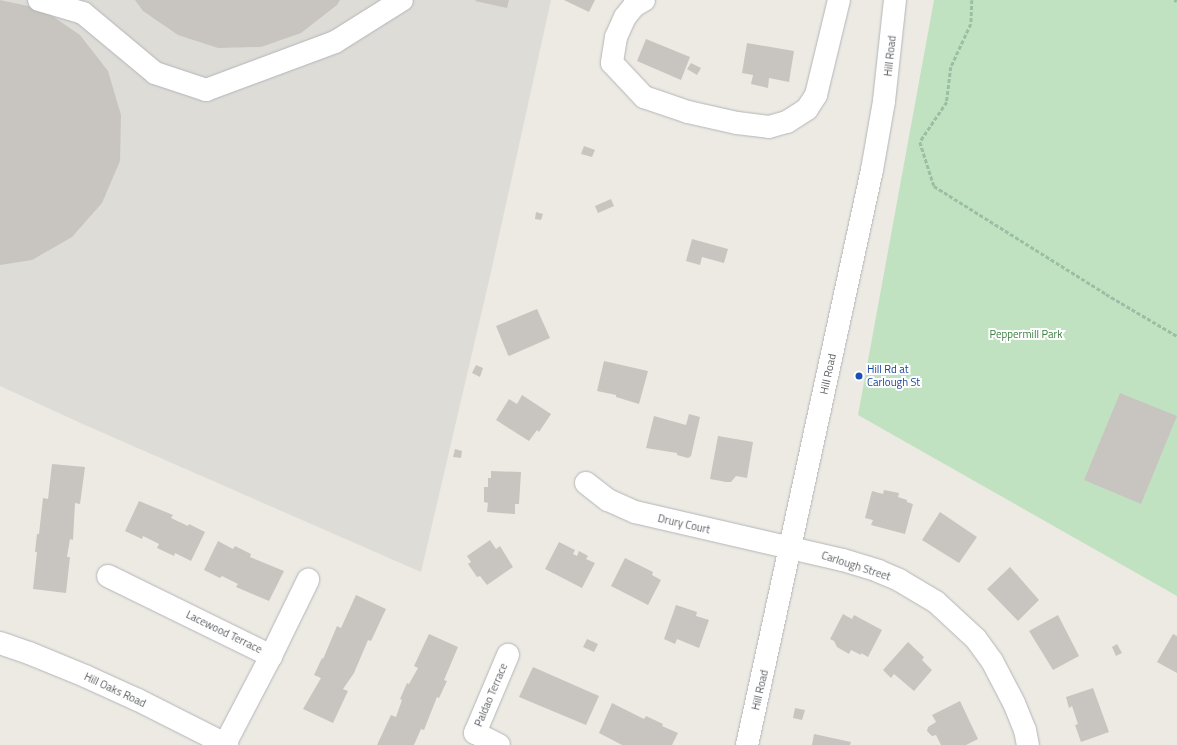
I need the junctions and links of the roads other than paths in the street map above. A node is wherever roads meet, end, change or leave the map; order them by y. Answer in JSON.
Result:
{"nodes":[{"id":1,"x":39,"y":0,"type":"edge"},
{"id":2,"x":402,"y":0,"type":"edge"},
{"id":3,"x":644,"y":0,"type":"edge"},
{"id":4,"x":839,"y":0,"type":"edge"},
{"id":5,"x":896,"y":0,"type":"edge"},
{"id":6,"x":586,"y":483,"type":"dead end"},
{"id":7,"x":790,"y":547,"type":"junction"},
{"id":8,"x":108,"y":576,"type":"dead end"},
{"id":9,"x":308,"y":580,"type":"dead end"},
{"id":10,"x":0,"y":644,"type":"edge"},
{"id":11,"x":508,"y":655,"type":"dead end"},
{"id":12,"x":271,"y":656,"type":"junction"},
{"id":13,"x":472,"y":739,"type":"edge"},
{"id":14,"x":226,"y":744,"type":"edge"},
{"id":15,"x":498,"y":745,"type":"edge"},
{"id":16,"x":747,"y":745,"type":"edge"},
{"id":17,"x":1028,"y":745,"type":"edge"}],
"edges":[{"from":1,"to":2,"type":"street"},
{"from":3,"to":4,"type":"street"},
{"from":5,"to":7,"type":"street","name":"Hill Road"},
{"from":6,"to":7,"type":"street","name":"Drury Court"},
{"from":7,"to":16,"type":"street","name":"Hill Road"},
{"from":7,"to":17,"type":"street","name":"Carlough Street"},
{"from":8,"to":12,"type":"street","name":"Lacewood Terrace"},
{"from":9,"to":12,"type":"street"},
{"from":10,"to":14,"type":"street","name":"Hill Oaks Road"},
{"from":11,"to":13,"type":"street","name":"Paldao Terrace"},
{"from":12,"to":14,"type":"street","name":"Lacewood Terrace"},
{"from":13,"to":15,"type":"street","name":"Paldao Terrace"}]}
